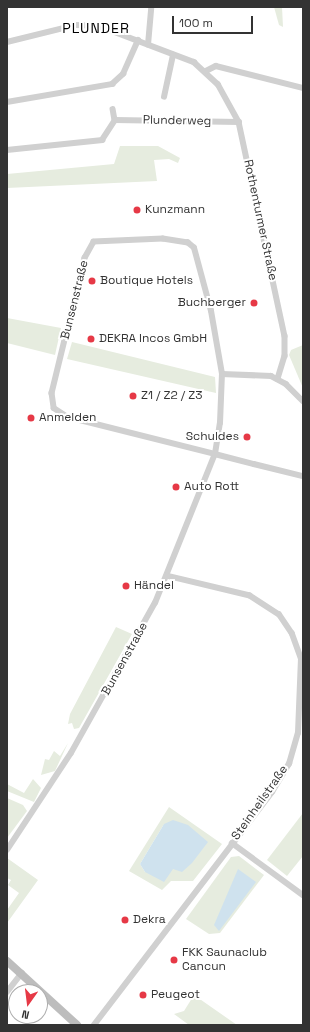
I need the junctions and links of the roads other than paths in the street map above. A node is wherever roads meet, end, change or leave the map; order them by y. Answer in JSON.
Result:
{"nodes":[{"id":1,"x":151,"y":7,"type":"edge"},
{"id":2,"x":138,"y":40,"type":"junction"},
{"id":3,"x":7,"y":42,"type":"edge"},
{"id":4,"x":148,"y":45,"type":"junction"},
{"id":5,"x":173,"y":55,"type":"junction"},
{"id":6,"x":206,"y":71,"type":"junction"},
{"id":7,"x":303,"y":88,"type":"edge"},
{"id":8,"x":164,"y":97,"type":"dead end"},
{"id":9,"x":7,"y":102,"type":"edge"},
{"id":10,"x":113,"y":109,"type":"dead end"},
{"id":11,"x":115,"y":120,"type":"junction"},
{"id":12,"x":240,"y":122,"type":"junction"},
{"id":13,"x":7,"y":150,"type":"edge"},
{"id":14,"x":222,"y":374,"type":"junction"},
{"id":15,"x":278,"y":379,"type":"junction"},
{"id":16,"x":303,"y":401,"type":"edge"},
{"id":17,"x":215,"y":454,"type":"junction"},
{"id":18,"x":303,"y":476,"type":"edge"},
{"id":19,"x":167,"y":576,"type":"junction"},
{"id":20,"x":302,"y":694,"type":"edge"},
{"id":21,"x":232,"y":843,"type":"junction"},
{"id":22,"x":7,"y":850,"type":"edge"},
{"id":23,"x":303,"y":894,"type":"edge"},
{"id":24,"x":7,"y":961,"type":"edge"},
{"id":25,"x":22,"y":973,"type":"junction"},
{"id":26,"x":7,"y":992,"type":"edge"},
{"id":27,"x":77,"y":1025,"type":"edge"},
{"id":28,"x":94,"y":1025,"type":"edge"}],
"edges":[{"from":1,"to":4,"type":"street"},
{"from":2,"to":3,"type":"street","name":"Rothenturmer Straße"},
{"from":2,"to":4,"type":"street","name":"Rothenturmer Straße"},
{"from":2,"to":9,"type":"street"},
{"from":4,"to":5,"type":"street","name":"Rothenturmer Straße"},
{"from":5,"to":6,"type":"street","name":"Rothenturmer Straße"},
{"from":5,"to":8,"type":"street"},
{"from":6,"to":7,"type":"street"},
{"from":6,"to":12,"type":"street","name":"Rothenturmer Straße"},
{"from":10,"to":11,"type":"street"},
{"from":11,"to":12,"type":"street","name":"Plunderweg"},
{"from":11,"to":13,"type":"street"},
{"from":12,"to":15,"type":"street","name":"Rothenturmer Straße"},
{"from":14,"to":15,"type":"street"},
{"from":14,"to":17,"type":"street","name":"Bunsenstraße"},
{"from":14,"to":17,"type":"street","name":"Bunsenstraße"},
{"from":15,"to":16,"type":"street"},
{"from":17,"to":18,"type":"street"},
{"from":17,"to":19,"type":"street","name":"Bunsenstraße"},
{"from":19,"to":20,"type":"street","name":"Steinheilstraße"},
{"from":19,"to":22,"type":"street","name":"Bunsenstraße"},
{"from":20,"to":21,"type":"street","name":"Steinheilstraße"},
{"from":21,"to":23,"type":"street"},
{"from":21,"to":28,"type":"street","name":"Steinheilstraße"},
{"from":24,"to":25,"type":"main road"},
{"from":25,"to":26,"type":"street"},
{"from":25,"to":27,"type":"main road"}]}
